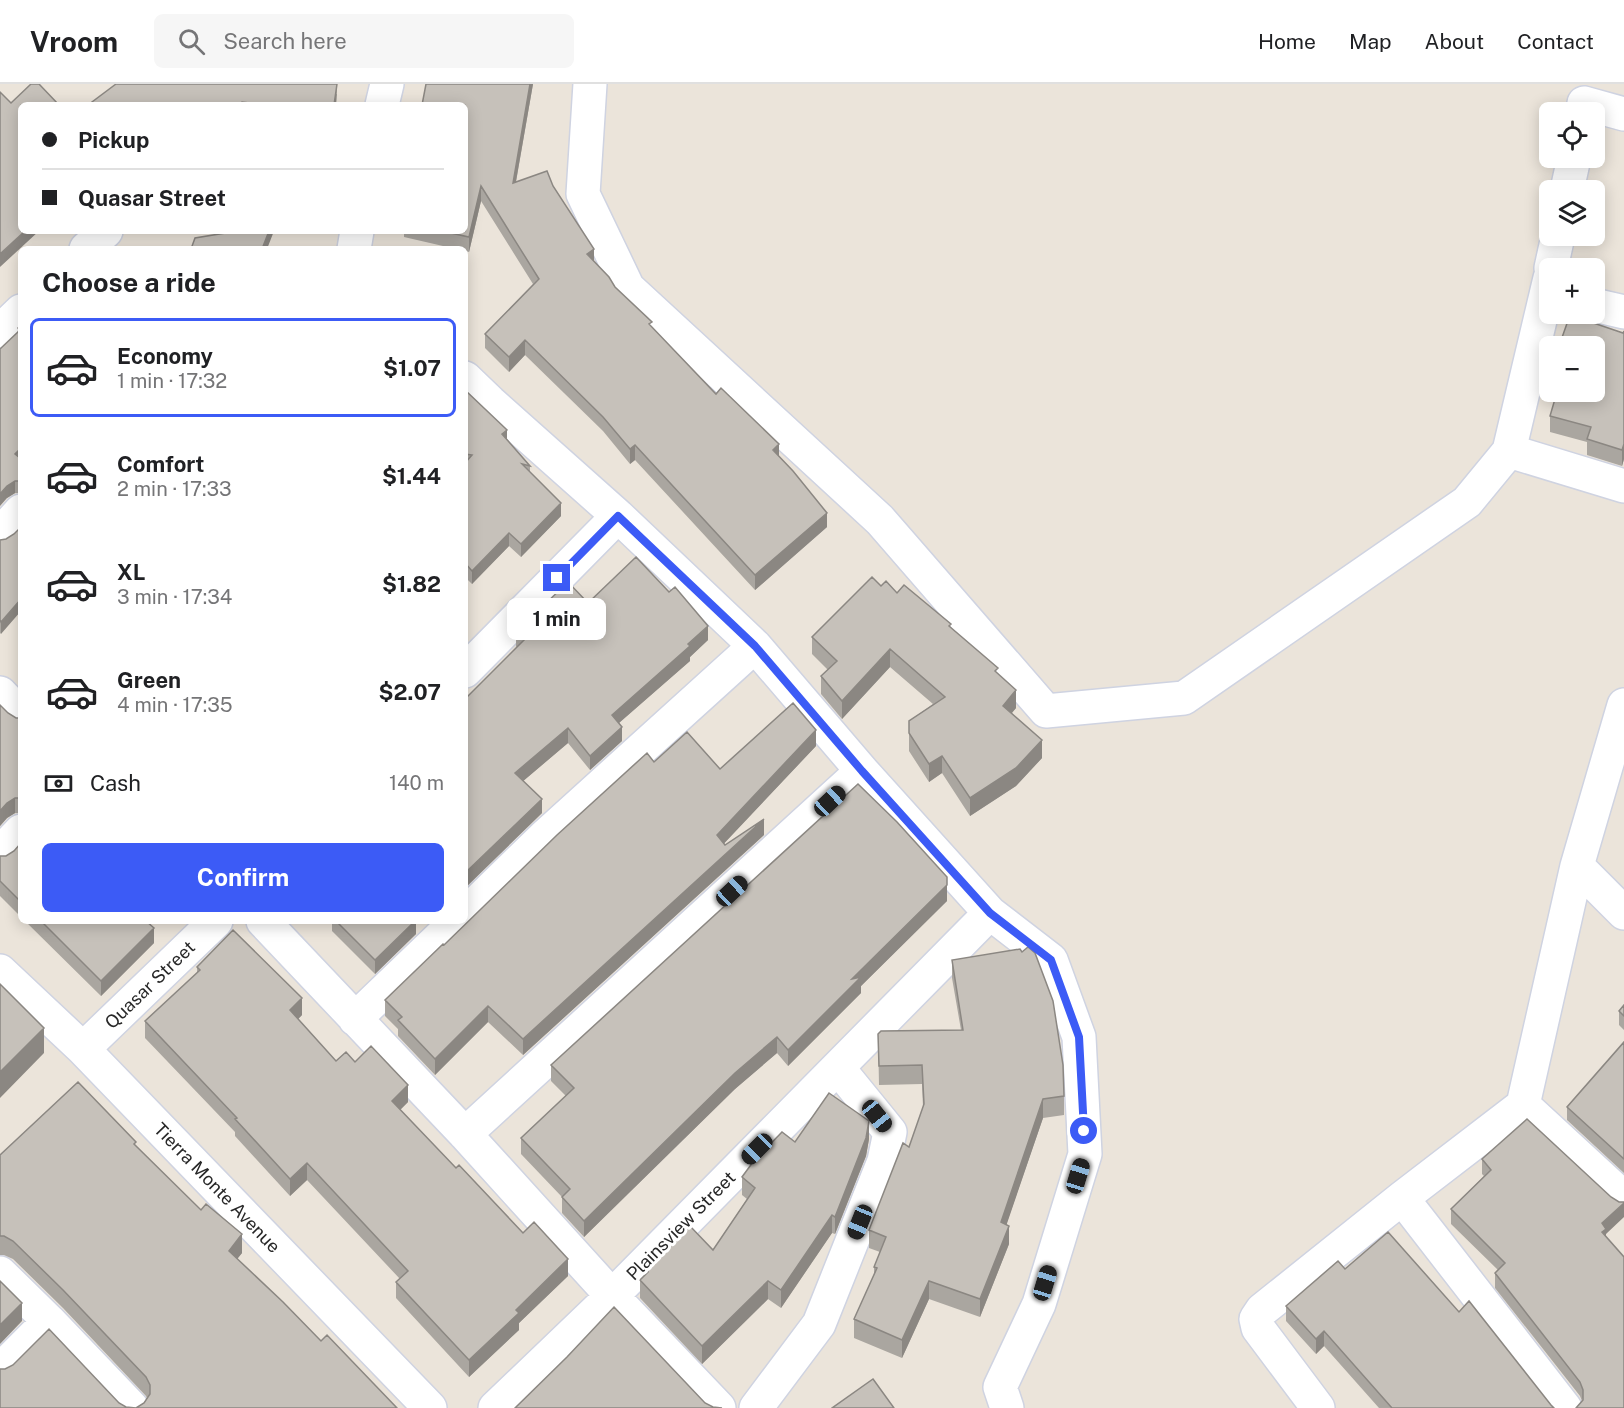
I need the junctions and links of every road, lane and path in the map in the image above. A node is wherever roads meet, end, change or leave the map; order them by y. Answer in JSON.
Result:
{"nodes":[{"id":1,"x":387,"y":84,"type":"edge"},
{"id":2,"x":590,"y":84,"type":"edge"},
{"id":3,"x":383,"y":102,"type":"edge"},
{"id":4,"x":1605,"y":109,"type":"edge"},
{"id":5,"x":1624,"y":114,"type":"edge"},
{"id":6,"x":103,"y":234,"type":"edge"},
{"id":7,"x":89,"y":246,"type":"edge"},
{"id":8,"x":1605,"y":308,"type":"edge"},
{"id":9,"x":1624,"y":312,"type":"edge"},
{"id":10,"x":18,"y":314,"type":"edge"},
{"id":11,"x":1539,"y":324,"type":"edge"},
{"id":12,"x":0,"y":331,"type":"edge"},
{"id":13,"x":468,"y":381,"type":"edge"},
{"id":14,"x":1509,"y":451,"type":"junction"},
{"id":15,"x":1624,"y":486,"type":"edge"},
{"id":16,"x":18,"y":515,"type":"edge"},
{"id":17,"x":618,"y":516,"type":"junction"},
{"id":18,"x":0,"y":534,"type":"edge"},
{"id":19,"x":755,"y":646,"type":"junction"},
{"id":20,"x":468,"y":668,"type":"edge"},
{"id":21,"x":0,"y":693,"type":"edge"},
{"id":22,"x":1624,"y":705,"type":"edge"},
{"id":23,"x":18,"y":713,"type":"edge"},
{"id":24,"x":862,"y":771,"type":"junction"},
{"id":25,"x":18,"y":834,"type":"edge"},
{"id":26,"x":0,"y":853,"type":"edge"},
{"id":27,"x":1577,"y":866,"type":"junction"},
{"id":28,"x":468,"y":911,"type":"edge"},
{"id":29,"x":990,"y":913,"type":"junction"},
{"id":30,"x":1624,"y":913,"type":"edge"},
{"id":31,"x":213,"y":924,"type":"edge"},
{"id":32,"x":265,"y":924,"type":"edge"},
{"id":33,"x":454,"y":924,"type":"edge"},
{"id":34,"x":0,"y":971,"type":"edge"},
{"id":35,"x":355,"y":1019,"type":"junction"},
{"id":36,"x":83,"y":1049,"type":"junction"},
{"id":37,"x":838,"y":1068,"type":"junction"},
{"id":38,"x":1523,"y":1105,"type":"junction"},
{"id":39,"x":465,"y":1134,"type":"junction"},
{"id":40,"x":1402,"y":1198,"type":"junction"},
{"id":41,"x":1624,"y":1198,"type":"edge"},
{"id":42,"x":0,"y":1273,"type":"edge"},
{"id":43,"x":612,"y":1296,"type":"junction"},
{"id":44,"x":49,"y":1321,"type":"junction"},
{"id":45,"x":0,"y":1371,"type":"edge"},
{"id":46,"x":132,"y":1408,"type":"edge"},
{"id":47,"x":430,"y":1408,"type":"edge"},
{"id":48,"x":495,"y":1408,"type":"edge"},
{"id":49,"x":719,"y":1408,"type":"edge"},
{"id":50,"x":756,"y":1408,"type":"edge"},
{"id":51,"x":1007,"y":1408,"type":"edge"},
{"id":52,"x":1318,"y":1408,"type":"edge"},
{"id":53,"x":1565,"y":1408,"type":"edge"}],
"edges":[{"from":1,"to":3,"type":"street"},
{"from":2,"to":14,"type":"street"},
{"from":4,"to":5,"type":"street"},
{"from":6,"to":7,"type":"street"},
{"from":8,"to":9,"type":"street"},
{"from":10,"to":12,"type":"street"},
{"from":11,"to":14,"type":"street"},
{"from":13,"to":17,"type":"street"},
{"from":14,"to":15,"type":"street"},
{"from":16,"to":18,"type":"street"},
{"from":17,"to":19,"type":"street"},
{"from":17,"to":20,"type":"street"},
{"from":19,"to":24,"type":"street"},
{"from":19,"to":28,"type":"street"},
{"from":21,"to":23,"type":"street"},
{"from":22,"to":27,"type":"street"},
{"from":24,"to":29,"type":"street"},
{"from":24,"to":39,"type":"street"},
{"from":25,"to":26,"type":"street"},
{"from":27,"to":30,"type":"street"},
{"from":27,"to":38,"type":"street"},
{"from":29,"to":37,"type":"street","name":"Plainsview Street"},
{"from":29,"to":51,"type":"street"},
{"from":31,"to":36,"type":"street","name":"Quasar Street"},
{"from":32,"to":35,"type":"street"},
{"from":33,"to":35,"type":"street"},
{"from":34,"to":36,"type":"street","name":"Tierra Monte Avenue"},
{"from":35,"to":39,"type":"street"},
{"from":36,"to":47,"type":"street","name":"Tierra Monte Avenue"},
{"from":37,"to":43,"type":"street","name":"Plainsview Street"},
{"from":37,"to":50,"type":"street"},
{"from":38,"to":40,"type":"street"},
{"from":38,"to":41,"type":"street"},
{"from":39,"to":43,"type":"street"},
{"from":40,"to":52,"type":"street"},
{"from":40,"to":53,"type":"street"},
{"from":42,"to":44,"type":"street"},
{"from":43,"to":48,"type":"street","name":"Plainsview Street"},
{"from":43,"to":49,"type":"street"},
{"from":44,"to":45,"type":"street"},
{"from":44,"to":46,"type":"street"}]}
